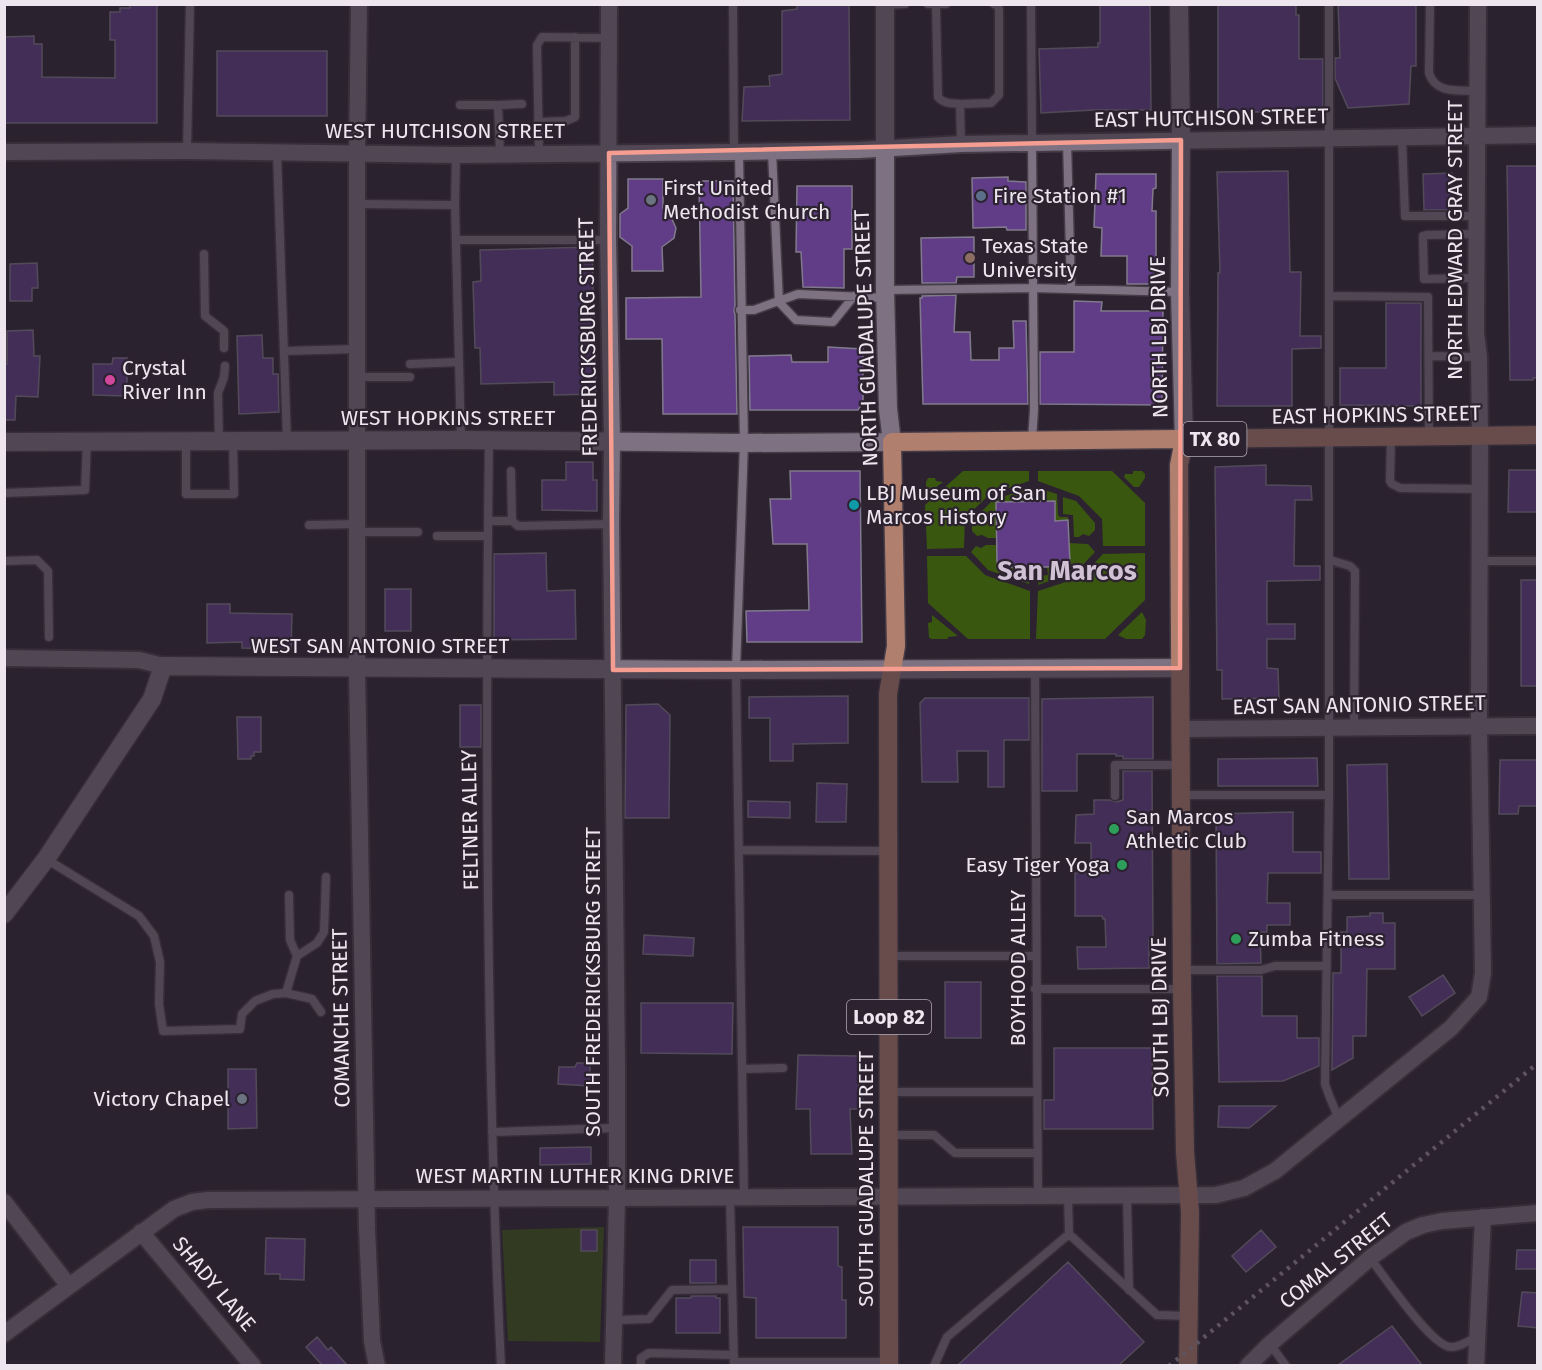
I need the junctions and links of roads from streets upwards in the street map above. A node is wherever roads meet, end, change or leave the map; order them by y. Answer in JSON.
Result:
{"nodes":[{"id":1,"x":359,"y":4,"type":"edge"},
{"id":2,"x":609,"y":4,"type":"edge"},
{"id":3,"x":1179,"y":4,"type":"edge"},
{"id":4,"x":1478,"y":4,"type":"edge"},
{"id":5,"x":885,"y":5,"type":"edge"},
{"id":6,"x":1538,"y":135,"type":"edge"},
{"id":7,"x":1476,"y":136,"type":"junction"},
{"id":8,"x":1181,"y":140,"type":"junction"},
{"id":9,"x":885,"y":148,"type":"junction"},
{"id":10,"x":4,"y":152,"type":"edge"},
{"id":11,"x":609,"y":153,"type":"junction"},
{"id":12,"x":357,"y":154,"type":"junction"},
{"id":13,"x":1480,"y":435,"type":"junction"},
{"id":14,"x":1538,"y":435,"type":"edge"},
{"id":15,"x":357,"y":440,"type":"junction"},
{"id":16,"x":612,"y":440,"type":"junction"},
{"id":17,"x":1184,"y":440,"type":"junction"},
{"id":18,"x":4,"y":442,"type":"edge"},
{"id":19,"x":892,"y":442,"type":"junction"},
{"id":20,"x":4,"y":658,"type":"edge"},
{"id":21,"x":163,"y":666,"type":"junction"},
{"id":22,"x":1180,"y":668,"type":"junction"},
{"id":23,"x":357,"y":669,"type":"junction"},
{"id":24,"x":613,"y":670,"type":"junction"},
{"id":25,"x":892,"y":670,"type":"junction"},
{"id":26,"x":1479,"y":726,"type":"junction"},
{"id":27,"x":1538,"y":726,"type":"edge"},
{"id":28,"x":1181,"y":729,"type":"junction"},
{"id":29,"x":4,"y":914,"type":"edge"},
{"id":30,"x":1340,"y":1119,"type":"joint"},
{"id":31,"x":888,"y":1196,"type":"junction"},
{"id":32,"x":1189,"y":1196,"type":"junction"},
{"id":33,"x":617,"y":1198,"type":"junction"},
{"id":34,"x":366,"y":1199,"type":"junction"},
{"id":35,"x":4,"y":1202,"type":"edge"},
{"id":36,"x":1538,"y":1213,"type":"edge"},
{"id":37,"x":1483,"y":1217,"type":"junction"},
{"id":38,"x":141,"y":1232,"type":"junction"},
{"id":39,"x":68,"y":1285,"type":"junction"},
{"id":40,"x":4,"y":1334,"type":"edge"},
{"id":41,"x":889,"y":1364,"type":"edge"},
{"id":42,"x":253,"y":1365,"type":"edge"},
{"id":43,"x":377,"y":1365,"type":"edge"},
{"id":44,"x":613,"y":1365,"type":"edge"},
{"id":45,"x":1188,"y":1365,"type":"edge"},
{"id":46,"x":1248,"y":1365,"type":"edge"},
{"id":47,"x":1476,"y":1365,"type":"edge"}],
"edges":[{"from":1,"to":12,"type":"street","name":"COMANCHE STREET"},
{"from":2,"to":11,"type":"street","name":"FREDERICKSBURG STREET"},
{"from":3,"to":8,"type":"main road","name":"NORTH LBJ DRIVE"},
{"from":4,"to":7,"type":"street","name":"NORTH EDWARD GRAY STREET"},
{"from":5,"to":9,"type":"main road","name":"NORTH GUADALUPE STREET","number":"Loop 82"},
{"from":6,"to":7,"type":"street","name":"EAST HUTCHISON STREET"},
{"from":7,"to":8,"type":"street","name":"EAST HUTCHISON STREET"},
{"from":7,"to":13,"type":"street","name":"NORTH EDWARD GRAY STREET"},
{"from":8,"to":9,"type":"street","name":"EAST HUTCHISON STREET"},
{"from":8,"to":17,"type":"main road","name":"NORTH LBJ DRIVE"},
{"from":9,"to":11,"type":"street","name":"WEST HUTCHISON STREET"},
{"from":9,"to":19,"type":"main road","name":"NORTH GUADALUPE STREET","number":"Loop 82"},
{"from":10,"to":12,"type":"street","name":"WEST HUTCHISON STREET"},
{"from":11,"to":12,"type":"street","name":"WEST HUTCHISON STREET"},
{"from":11,"to":16,"type":"street","name":"FREDERICKSBURG STREET"},
{"from":12,"to":15,"type":"street","name":"COMANCHE STREET"},
{"from":13,"to":14,"type":"main road","name":"EAST HOPKINS STREET","number":"TX 80"},
{"from":13,"to":17,"type":"main road","name":"EAST HOPKINS STREET","number":"TX 80"},
{"from":13,"to":26,"type":"street","name":"NORTH EDWARD GRAY STREET"},
{"from":15,"to":16,"type":"main road","name":"WEST HOPKINS STREET"},
{"from":15,"to":18,"type":"main road","name":"WEST HOPKINS STREET"},
{"from":15,"to":23,"type":"street","name":"COMANCHE STREET"},
{"from":16,"to":19,"type":"main road","name":"WEST HOPKINS STREET"},
{"from":16,"to":24,"type":"street","name":"FREDERICKSBURG STREET"},
{"from":17,"to":19,"type":"main road","name":"EAST HOPKINS STREET","number":"TX 80"},
{"from":17,"to":22,"type":"main road","name":"NORTH LBJ DRIVE"},
{"from":19,"to":25,"type":"main road","name":"NORTH GUADALUPE STREET","number":"Loop 82"},
{"from":20,"to":21,"type":"street"},
{"from":21,"to":23,"type":"main road","name":"WEST SAN ANTONIO STREET"},
{"from":21,"to":29,"type":"main road"},
{"from":22,"to":25,"type":"main road"},
{"from":22,"to":28,"type":"main road","name":"SOUTH LBJ DRIVE"},
{"from":23,"to":24,"type":"main road","name":"WEST SAN ANTONIO STREET"},
{"from":23,"to":34,"type":"street","name":"COMANCHE STREET"},
{"from":24,"to":25,"type":"main road","name":"WEST SAN ANTONIO STREET"},
{"from":24,"to":33,"type":"street","name":"SOUTH FREDERICKSBURG STREET"},
{"from":25,"to":31,"type":"main road","name":"SOUTH GUADALUPE STREET","number":"Loop 82"},
{"from":26,"to":27,"type":"street","name":"EAST SAN ANTONIO STREET"},
{"from":26,"to":28,"type":"street","name":"EAST SAN ANTONIO STREET"},
{"from":26,"to":30,"type":"street","name":"NORTH EDWARD GRAY STREET"},
{"from":28,"to":32,"type":"main road","name":"SOUTH LBJ DRIVE"},
{"from":30,"to":32,"type":"street","name":"WEST MARTIN LUTHER KING DRIVE"},
{"from":31,"to":32,"type":"street","name":"WEST MARTIN LUTHER KING DRIVE"},
{"from":31,"to":33,"type":"street","name":"WEST MARTIN LUTHER KING DRIVE"},
{"from":31,"to":41,"type":"main road","name":"SOUTH GUADALUPE STREET","number":"Loop 82"},
{"from":32,"to":45,"type":"main road","name":"SOUTH LBJ DRIVE"},
{"from":33,"to":34,"type":"street","name":"WEST MARTIN LUTHER KING DRIVE"},
{"from":33,"to":44,"type":"street","name":"SOUTH FREDERICKSBURG STREET"},
{"from":34,"to":38,"type":"street","name":"WEST MARTIN LUTHER KING DRIVE"},
{"from":34,"to":43,"type":"street","name":"COMANCHE STREET"},
{"from":35,"to":39,"type":"street"},
{"from":36,"to":37,"type":"street","name":"COMAL STREET"},
{"from":37,"to":46,"type":"street","name":"COMAL STREET"},
{"from":37,"to":47,"type":"street"},
{"from":38,"to":39,"type":"street","name":"WEST MARTIN LUTHER KING DRIVE"},
{"from":38,"to":42,"type":"street","name":"SHADY LANE"},
{"from":39,"to":40,"type":"street","name":"WEST MARTIN LUTHER KING DRIVE"}]}
